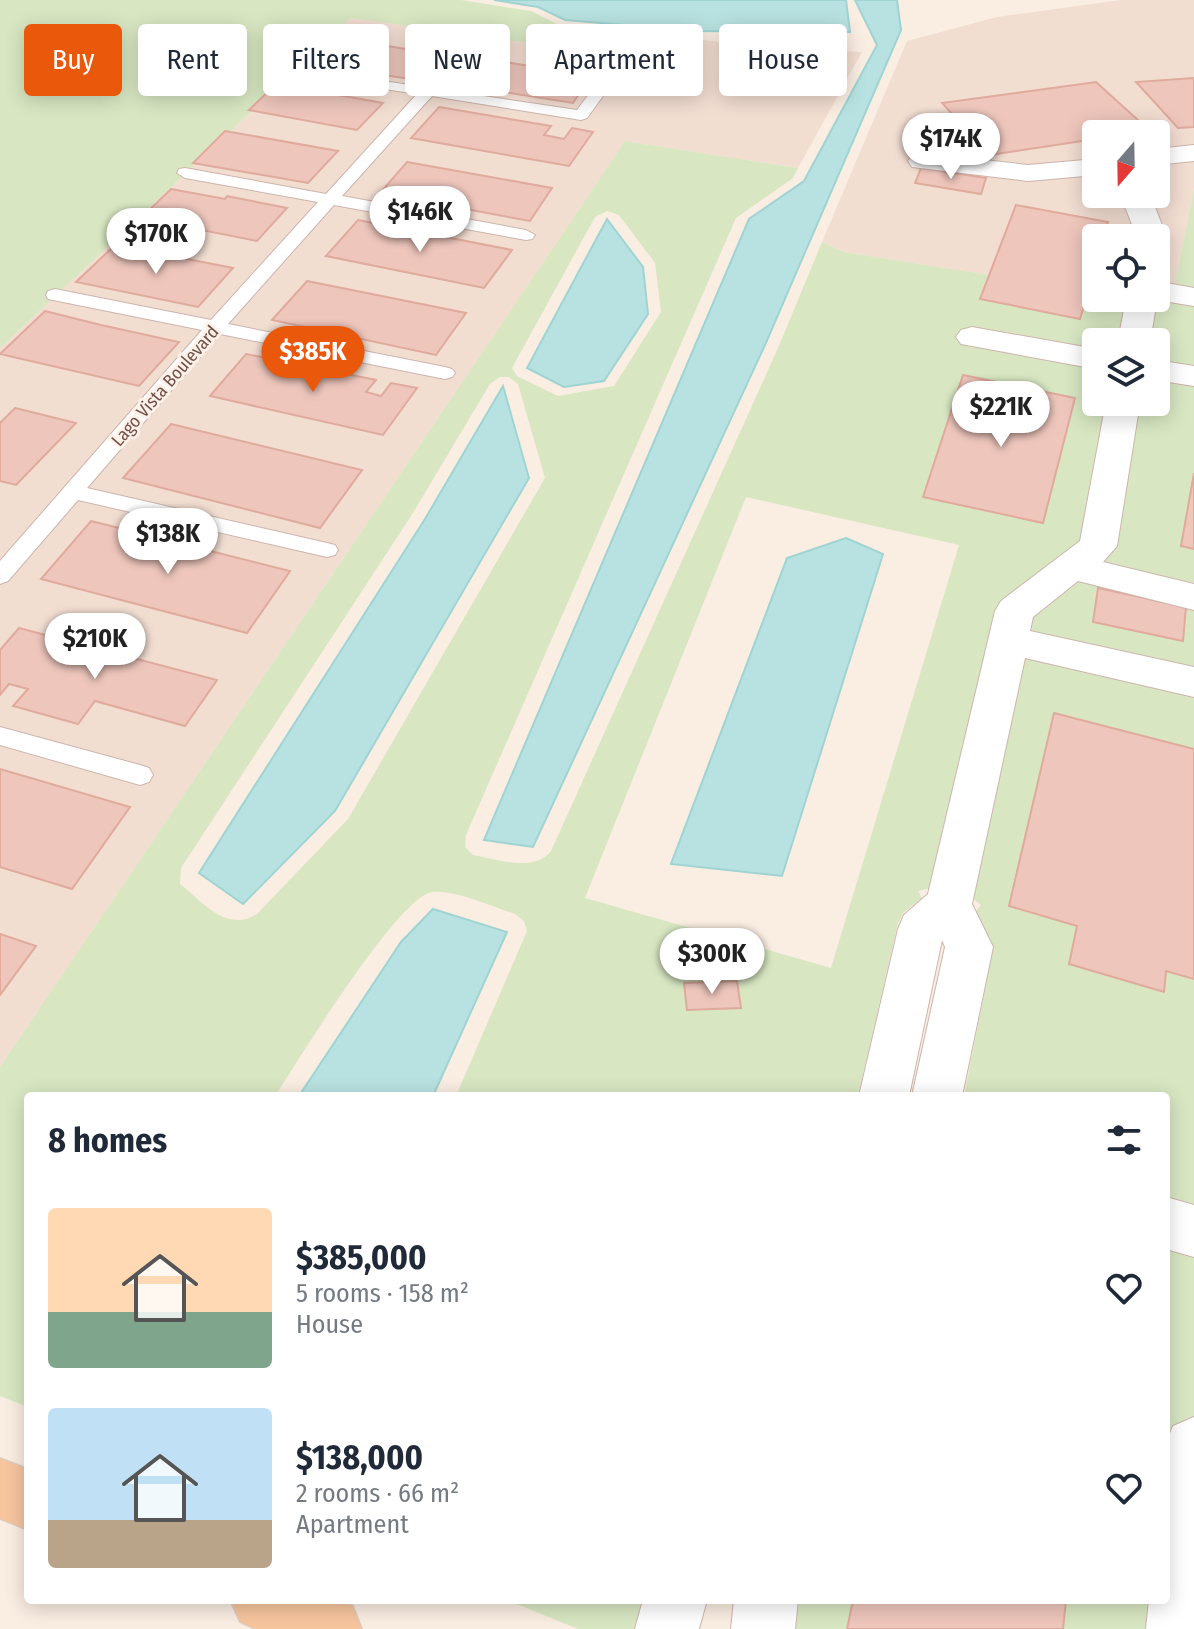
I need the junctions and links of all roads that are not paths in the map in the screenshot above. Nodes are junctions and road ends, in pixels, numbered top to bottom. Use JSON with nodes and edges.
{"nodes":[{"id":1,"x":424,"y":96,"type":"edge"},
{"id":2,"x":460,"y":96,"type":"edge"},
{"id":3,"x":595,"y":96,"type":"edge"},
{"id":4,"x":1194,"y":153,"type":"edge"},
{"id":5,"x":1170,"y":156,"type":"edge"},
{"id":6,"x":922,"y":161,"type":"dead end"},
{"id":7,"x":1082,"y":168,"type":"edge"},
{"id":8,"x":185,"y":173,"type":"dead end"},
{"id":9,"x":331,"y":199,"type":"junction"},
{"id":10,"x":526,"y":235,"type":"dead end"},
{"id":11,"x":1170,"y":293,"type":"edge"},
{"id":12,"x":55,"y":295,"type":"dead end"},
{"id":13,"x":1194,"y":297,"type":"edge"},
{"id":14,"x":215,"y":327,"type":"junction"},
{"id":15,"x":972,"y":337,"type":"dead end"},
{"id":16,"x":1082,"y":357,"type":"edge"},
{"id":17,"x":1170,"y":372,"type":"edge"},
{"id":18,"x":445,"y":373,"type":"dead end"},
{"id":19,"x":1194,"y":376,"type":"edge"},
{"id":20,"x":1121,"y":416,"type":"edge"},
{"id":21,"x":73,"y":492,"type":"junction"},
{"id":22,"x":327,"y":550,"type":"dead end"},
{"id":23,"x":1072,"y":567,"type":"junction"},
{"id":24,"x":0,"y":576,"type":"edge"},
{"id":25,"x":1194,"y":597,"type":"edge"},
{"id":26,"x":1008,"y":640,"type":"junction"},
{"id":27,"x":1194,"y":682,"type":"edge"},
{"id":28,"x":0,"y":736,"type":"edge"},
{"id":29,"x":140,"y":775,"type":"dead end"},
{"id":30,"x":949,"y":904,"type":"junction"},
{"id":31,"x":885,"y":1092,"type":"edge"},
{"id":32,"x":938,"y":1092,"type":"edge"},
{"id":33,"x":1170,"y":1224,"type":"edge"},
{"id":34,"x":1194,"y":1231,"type":"edge"},
{"id":35,"x":1194,"y":1447,"type":"edge"},
{"id":36,"x":0,"y":1488,"type":"edge"},
{"id":37,"x":24,"y":1498,"type":"edge"},
{"id":38,"x":271,"y":1604,"type":"edge"},
{"id":39,"x":674,"y":1604,"type":"edge"},
{"id":40,"x":766,"y":1604,"type":"edge"},
{"id":41,"x":330,"y":1629,"type":"edge"},
{"id":42,"x":667,"y":1629,"type":"edge"},
{"id":43,"x":763,"y":1629,"type":"edge"},
{"id":44,"x":1178,"y":1629,"type":"edge"}],
"edges":[{"from":1,"to":9,"type":"lane","name":"Lago Vista Boulevard"},
{"from":2,"to":3,"type":"lane"},
{"from":4,"to":5,"type":"street"},
{"from":6,"to":7,"type":"street"},
{"from":8,"to":9,"type":"lane"},
{"from":9,"to":10,"type":"lane"},
{"from":9,"to":14,"type":"lane","name":"Lago Vista Boulevard"},
{"from":11,"to":13,"type":"street"},
{"from":12,"to":14,"type":"lane"},
{"from":14,"to":18,"type":"lane"},
{"from":14,"to":21,"type":"lane","name":"Lago Vista Boulevard"},
{"from":15,"to":16,"type":"street"},
{"from":17,"to":19,"type":"street"},
{"from":20,"to":23,"type":"street"},
{"from":21,"to":22,"type":"lane"},
{"from":21,"to":24,"type":"lane","name":"Lago Vista Boulevard"},
{"from":23,"to":25,"type":"street"},
{"from":23,"to":26,"type":"street"},
{"from":26,"to":27,"type":"street"},
{"from":26,"to":30,"type":"street"},
{"from":28,"to":29,"type":"lane"},
{"from":30,"to":31,"type":"street"},
{"from":30,"to":32,"type":"street"},
{"from":33,"to":34,"type":"street"},
{"from":35,"to":44,"type":"street"},
{"from":36,"to":37,"type":"main road"},
{"from":38,"to":41,"type":"main road"},
{"from":39,"to":42,"type":"street"},
{"from":40,"to":43,"type":"street"}]}
